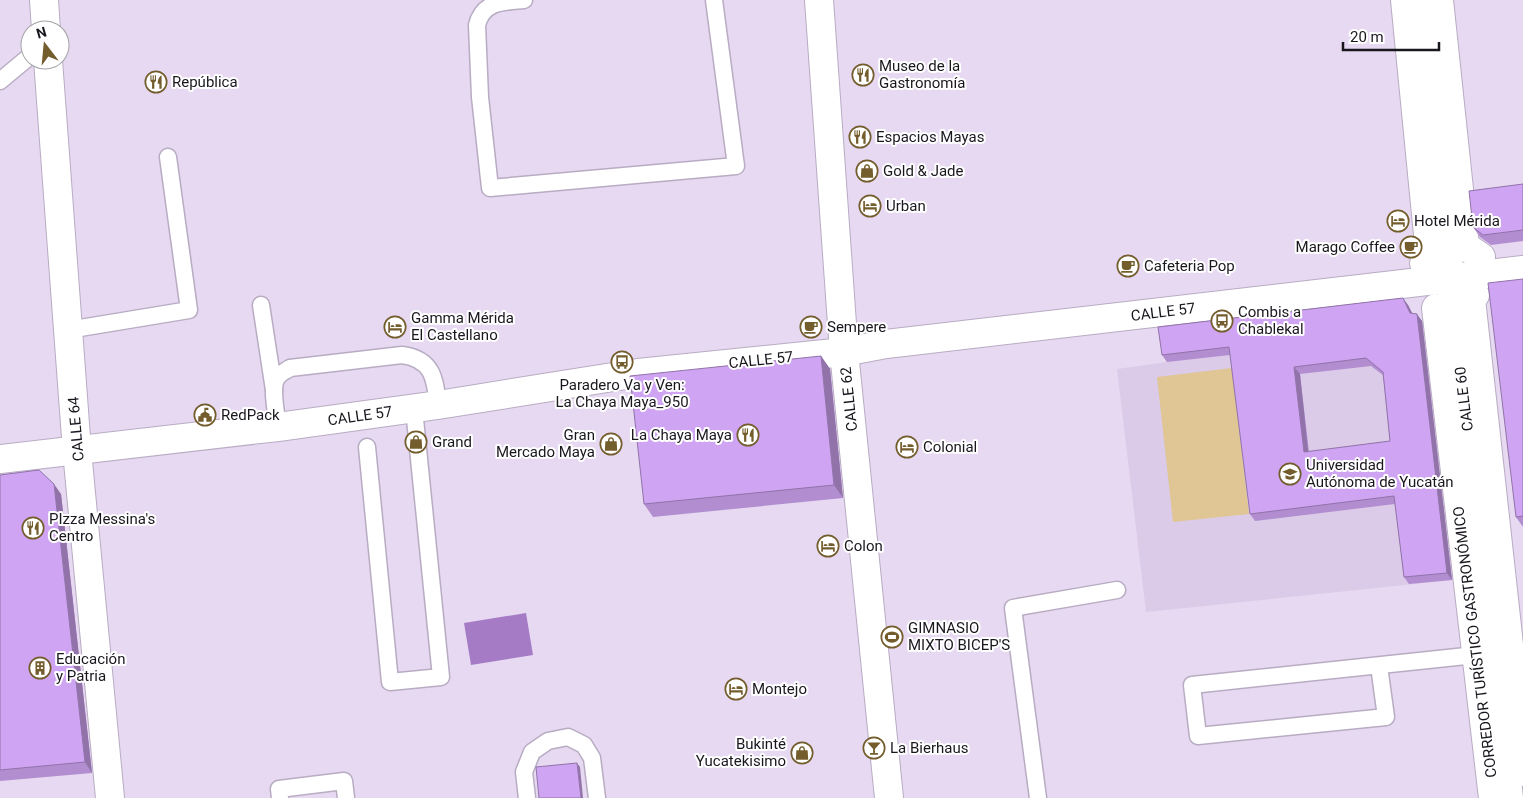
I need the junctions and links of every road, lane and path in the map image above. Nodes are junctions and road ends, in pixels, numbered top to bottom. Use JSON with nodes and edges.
{"nodes":[{"id":1,"x":44,"y":0,"type":"edge"},
{"id":2,"x":524,"y":0,"type":"edge"},
{"id":3,"x":714,"y":0,"type":"edge"},
{"id":4,"x":818,"y":0,"type":"edge"},
{"id":5,"x":1405,"y":0,"type":"edge"},
{"id":6,"x":1422,"y":0,"type":"edge"},
{"id":7,"x":1439,"y":0,"type":"edge"},
{"id":8,"x":45,"y":20,"type":"edge"},
{"id":9,"x":20,"y":64,"type":"edge"},
{"id":10,"x":49,"y":70,"type":"edge"},
{"id":11,"x":0,"y":81,"type":"edge"},
{"id":12,"x":168,"y":157,"type":"dead end"},
{"id":13,"x":1480,"y":257,"type":"dead end"},
{"id":14,"x":1424,"y":263,"type":"dead end"},
{"id":15,"x":1523,"y":270,"type":"edge"},
{"id":16,"x":1450,"y":278,"type":"junction"},
{"id":17,"x":1475,"y":295,"type":"dead end"},
{"id":18,"x":262,"y":306,"type":"dead end"},
{"id":19,"x":1436,"y":308,"type":"dead end"},
{"id":20,"x":68,"y":330,"type":"junction"},
{"id":21,"x":844,"y":352,"type":"junction"},
{"id":22,"x":274,"y":390,"type":"junction"},
{"id":23,"x":426,"y":407,"type":"junction"},
{"id":24,"x":278,"y":427,"type":"junction"},
{"id":25,"x":367,"y":447,"type":"dead end"},
{"id":26,"x":77,"y":451,"type":"junction"},
{"id":27,"x":0,"y":459,"type":"edge"},
{"id":28,"x":1503,"y":574,"type":"edge"},
{"id":29,"x":1117,"y":590,"type":"dead end"},
{"id":30,"x":1484,"y":654,"type":"junction"},
{"id":31,"x":1379,"y":666,"type":"junction"},
{"id":32,"x":1523,"y":772,"type":"edge"},
{"id":33,"x":110,"y":798,"type":"edge"},
{"id":34,"x":280,"y":798,"type":"edge"},
{"id":35,"x":346,"y":798,"type":"edge"},
{"id":36,"x":527,"y":798,"type":"edge"},
{"id":37,"x":597,"y":798,"type":"edge"},
{"id":38,"x":889,"y":798,"type":"edge"},
{"id":39,"x":1038,"y":798,"type":"edge"},
{"id":40,"x":1493,"y":798,"type":"edge"},
{"id":41,"x":1509,"y":798,"type":"edge"}],
"edges":[{"from":1,"to":8,"type":"street"},
{"from":2,"to":3,"type":"lane"},
{"from":4,"to":21,"type":"street","name":"CALLE 62"},
{"from":5,"to":14,"type":"street"},
{"from":6,"to":16,"type":"street","name":"CALLE 60"},
{"from":7,"to":13,"type":"street"},
{"from":9,"to":11,"type":"lane"},
{"from":10,"to":20,"type":"street","name":"CALLE 64"},
{"from":12,"to":20,"type":"lane"},
{"from":15,"to":16,"type":"street","name":"CALLE 57"},
{"from":16,"to":21,"type":"street","name":"CALLE 57"},
{"from":16,"to":28,"type":"street","name":"CALLE 60"},
{"from":17,"to":28,"type":"street"},
{"from":18,"to":22,"type":"lane"},
{"from":19,"to":30,"type":"street","name":"CORREDOR TURÍSTICO GASTRONÓMICO"},
{"from":20,"to":26,"type":"street","name":"CALLE 64"},
{"from":21,"to":23,"type":"street","name":"CALLE 57"},
{"from":21,"to":38,"type":"street","name":"CALLE 62"},
{"from":22,"to":23,"type":"lane"},
{"from":22,"to":24,"type":"lane"},
{"from":23,"to":24,"type":"street","name":"CALLE 57"},
{"from":23,"to":25,"type":"lane"},
{"from":24,"to":26,"type":"street","name":"CALLE 57"},
{"from":26,"to":27,"type":"street","name":"CALLE 57"},
{"from":26,"to":33,"type":"street","name":"CALLE 64"},
{"from":28,"to":30,"type":"street","name":"CALLE 60"},
{"from":28,"to":32,"type":"street"},
{"from":29,"to":39,"type":"lane"},
{"from":30,"to":31,"type":"lane"},
{"from":30,"to":40,"type":"street","name":"CORREDOR TURÍSTICO GASTRONÓMICO"},
{"from":30,"to":41,"type":"street","name":"CALLE 60"},
{"from":31,"to":31,"type":"lane"},
{"from":34,"to":35,"type":"lane"},
{"from":36,"to":37,"type":"lane"}]}
